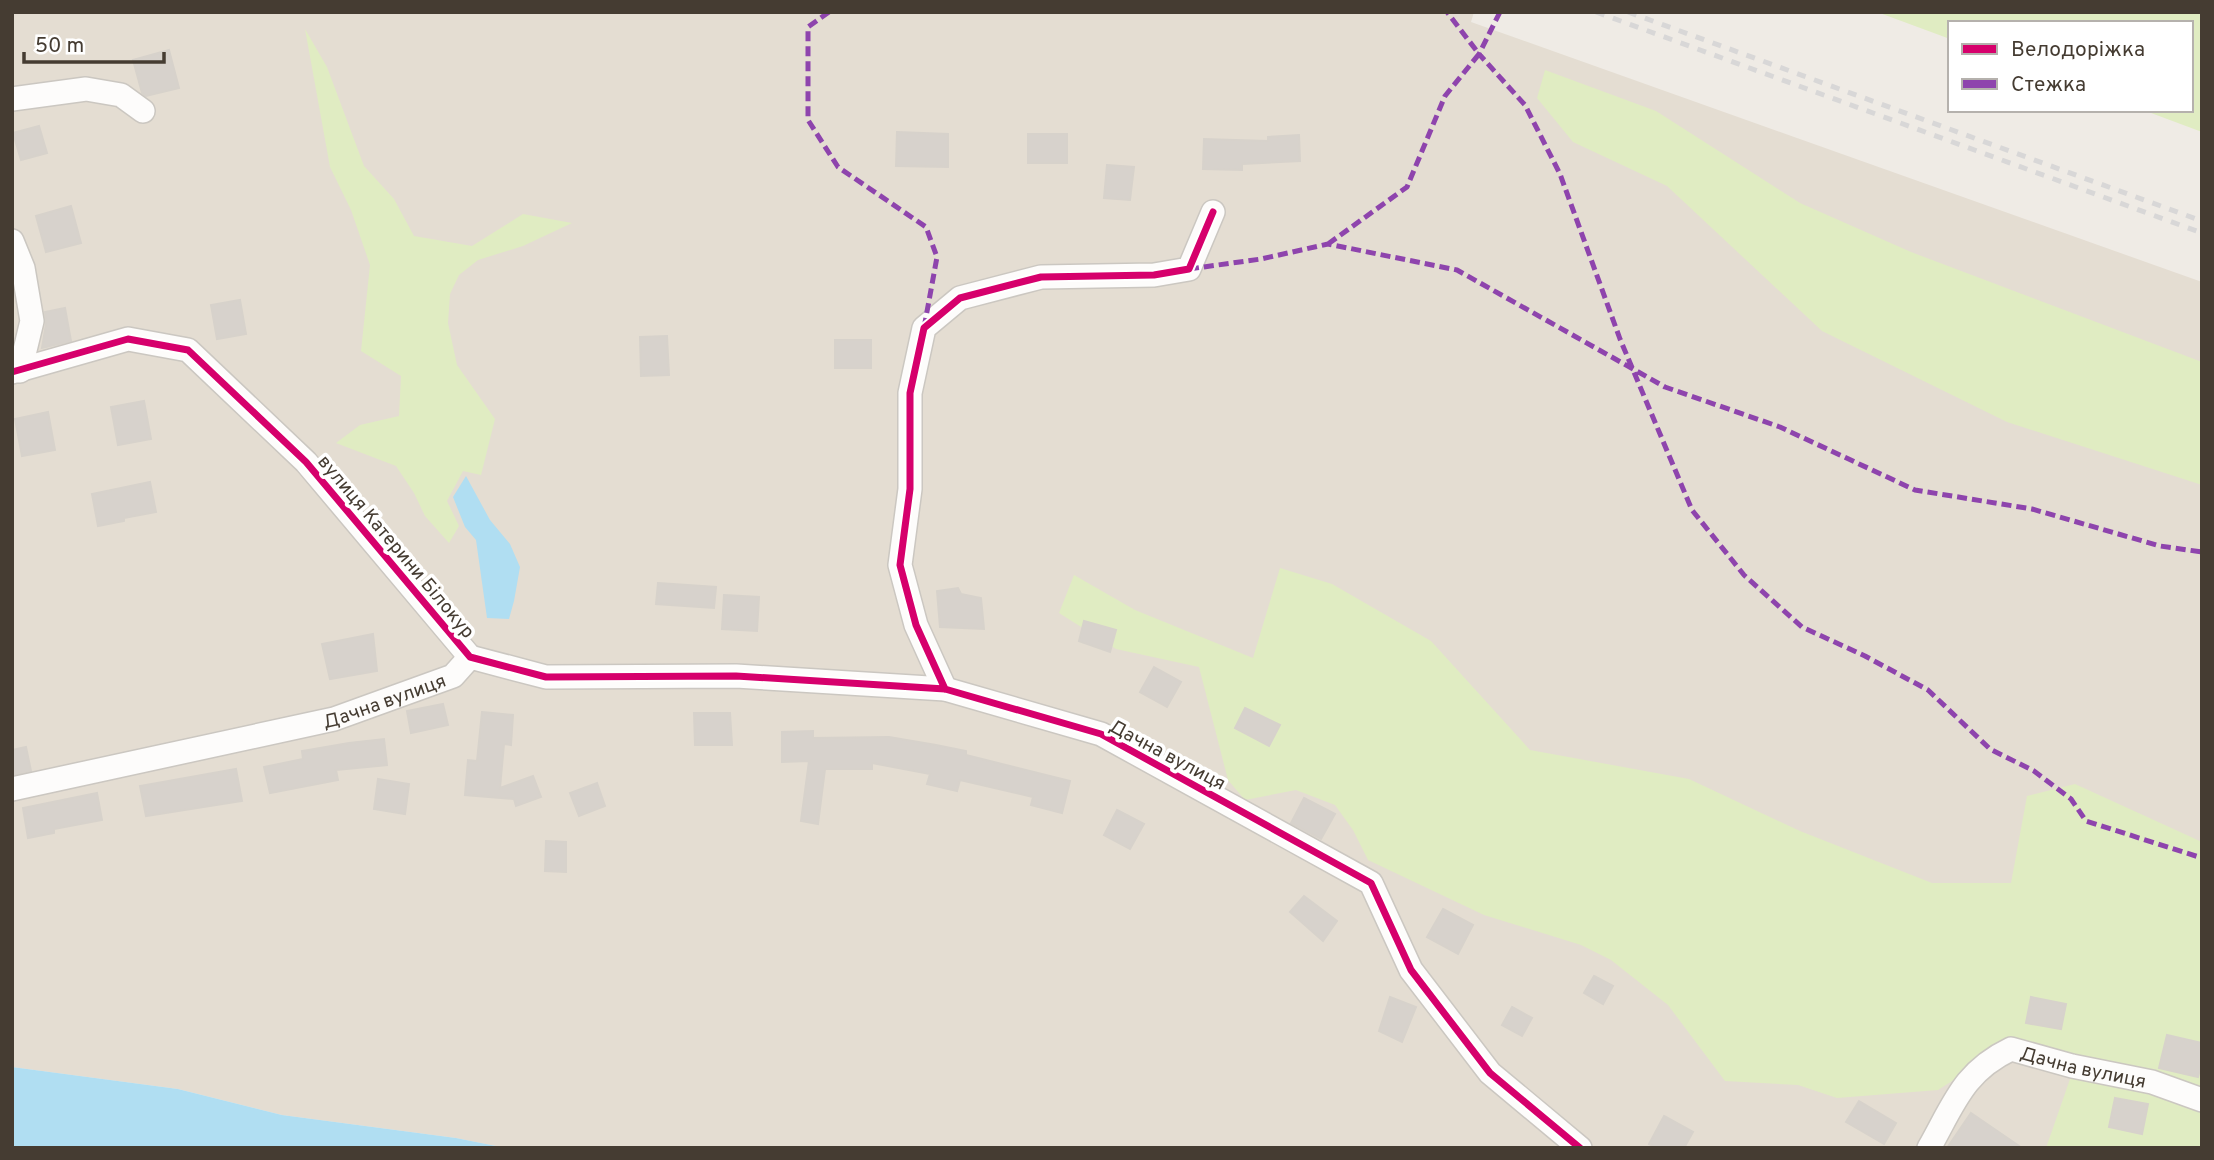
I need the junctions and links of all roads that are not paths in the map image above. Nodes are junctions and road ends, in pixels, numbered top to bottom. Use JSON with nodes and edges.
{"nodes":[{"id":1,"x":12,"y":99,"type":"edge"},
{"id":2,"x":143,"y":111,"type":"dead end"},
{"id":3,"x":1213,"y":212,"type":"dead end"},
{"id":4,"x":12,"y":241,"type":"edge"},
{"id":5,"x":16,"y":372,"type":"edge"},
{"id":6,"x":470,"y":657,"type":"junction"},
{"id":7,"x":946,"y":689,"type":"junction"},
{"id":8,"x":12,"y":789,"type":"edge"},
{"id":9,"x":2202,"y":1100,"type":"edge"},
{"id":10,"x":1580,"y":1148,"type":"edge"},
{"id":11,"x":1929,"y":1148,"type":"edge"}],
"edges":[{"from":1,"to":2,"type":"street"},
{"from":3,"to":7,"type":"street"},
{"from":4,"to":5,"type":"street","name":"вулиця Катерини Білокур"},
{"from":5,"to":6,"type":"street","name":"вулиця Катерини Білокур"},
{"from":6,"to":7,"type":"street","name":"Дачна вулиця"},
{"from":6,"to":8,"type":"street","name":"Дачна вулиця"},
{"from":7,"to":10,"type":"street","name":"Дачна вулиця"},
{"from":9,"to":11,"type":"street","name":"Дачна вулиця"}]}
